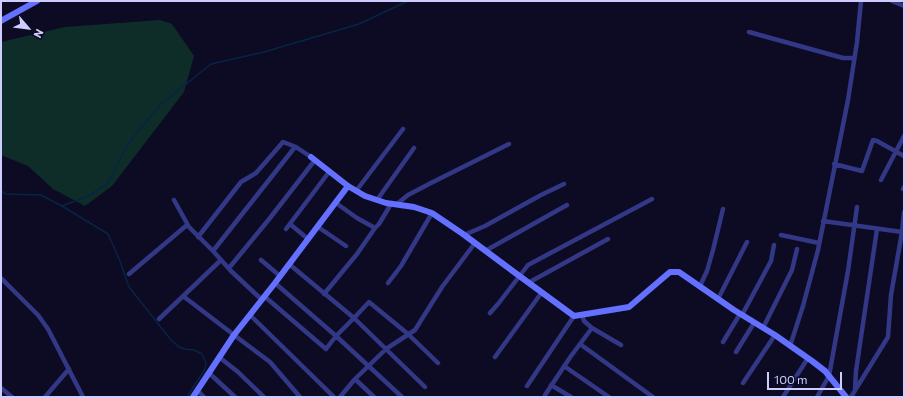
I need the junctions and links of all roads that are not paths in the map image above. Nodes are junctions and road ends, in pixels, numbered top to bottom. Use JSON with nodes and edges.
{"nodes":[{"id":1,"x":37,"y":1,"type":"edge"},
{"id":2,"x":861,"y":1,"type":"edge"},
{"id":3,"x":892,"y":1,"type":"edge"},
{"id":4,"x":904,"y":6,"type":"edge"},
{"id":5,"x":1,"y":21,"type":"edge"},
{"id":6,"x":749,"y":32,"type":"dead end"},
{"id":7,"x":854,"y":58,"type":"junction"},
{"id":8,"x":403,"y":129,"type":"dead end"},
{"id":9,"x":904,"y":136,"type":"edge"},
{"id":10,"x":509,"y":144,"type":"dead end"},
{"id":11,"x":295,"y":147,"type":"junction"},
{"id":12,"x":414,"y":148,"type":"dead end"},
{"id":13,"x":896,"y":152,"type":"junction"},
{"id":14,"x":904,"y":156,"type":"edge"},
{"id":15,"x":313,"y":158,"type":"junction"},
{"id":16,"x":834,"y":164,"type":"junction"},
{"id":17,"x":329,"y":172,"type":"junction"},
{"id":18,"x":881,"y":180,"type":"dead end"},
{"id":19,"x":564,"y":184,"type":"dead end"},
{"id":20,"x":348,"y":186,"type":"junction"},
{"id":21,"x":356,"y":191,"type":"junction"},
{"id":22,"x":652,"y":199,"type":"dead end"},
{"id":23,"x":174,"y":200,"type":"dead end"},
{"id":24,"x":377,"y":200,"type":"junction"},
{"id":25,"x":336,"y":203,"type":"junction"},
{"id":26,"x":394,"y":204,"type":"junction"},
{"id":27,"x":567,"y":205,"type":"dead end"},
{"id":28,"x":857,"y":207,"type":"dead end"},
{"id":29,"x":723,"y":209,"type":"dead end"},
{"id":30,"x":904,"y":212,"type":"edge"},
{"id":31,"x":432,"y":213,"type":"junction"},
{"id":32,"x":823,"y":221,"type":"junction"},
{"id":33,"x":290,"y":224,"type":"junction"},
{"id":34,"x":187,"y":225,"type":"junction"},
{"id":35,"x":854,"y":226,"type":"junction"},
{"id":36,"x":318,"y":227,"type":"junction"},
{"id":37,"x":375,"y":228,"type":"junction"},
{"id":38,"x":286,"y":229,"type":"dead end"},
{"id":39,"x":877,"y":229,"type":"junction"},
{"id":40,"x":903,"y":233,"type":"edge"},
{"id":41,"x":464,"y":235,"type":"junction"},
{"id":42,"x":781,"y":235,"type":"dead end"},
{"id":43,"x":198,"y":237,"type":"junction"},
{"id":44,"x":308,"y":239,"type":"junction"},
{"id":45,"x":608,"y":239,"type":"dead end"},
{"id":46,"x":747,"y":242,"type":"dead end"},
{"id":47,"x":475,"y":243,"type":"junction"},
{"id":48,"x":819,"y":243,"type":"junction"},
{"id":49,"x":774,"y":245,"type":"dead end"},
{"id":50,"x":346,"y":246,"type":"dead end"},
{"id":51,"x":797,"y":250,"type":"dead end"},
{"id":52,"x":214,"y":251,"type":"junction"},
{"id":53,"x":485,"y":251,"type":"junction"},
{"id":54,"x":220,"y":260,"type":"junction"},
{"id":55,"x":261,"y":260,"type":"dead end"},
{"id":56,"x":289,"y":264,"type":"junction"},
{"id":57,"x":229,"y":268,"type":"junction"},
{"id":58,"x":129,"y":274,"type":"dead end"},
{"id":59,"x":280,"y":276,"type":"junction"},
{"id":60,"x":519,"y":276,"type":"junction"},
{"id":61,"x":1,"y":278,"type":"edge"},
{"id":62,"x":275,"y":283,"type":"junction"},
{"id":63,"x":388,"y":283,"type":"dead end"},
{"id":64,"x":528,"y":283,"type":"junction"},
{"id":65,"x":700,"y":286,"type":"junction"},
{"id":66,"x":542,"y":292,"type":"junction"},
{"id":67,"x":324,"y":294,"type":"junction"},
{"id":68,"x":183,"y":296,"type":"junction"},
{"id":69,"x":263,"y":298,"type":"junction"},
{"id":70,"x":718,"y":299,"type":"junction"},
{"id":71,"x":490,"y":313,"type":"dead end"},
{"id":72,"x":250,"y":315,"type":"junction"},
{"id":73,"x":582,"y":315,"type":"junction"},
{"id":74,"x":741,"y":315,"type":"junction"},
{"id":75,"x":574,"y":316,"type":"junction"},
{"id":76,"x":354,"y":318,"type":"junction"},
{"id":77,"x":159,"y":319,"type":"dead end"},
{"id":78,"x":754,"y":323,"type":"junction"},
{"id":79,"x":592,"y":328,"type":"junction"},
{"id":80,"x":763,"y":328,"type":"junction"},
{"id":81,"x":408,"y":334,"type":"junction"},
{"id":82,"x":234,"y":335,"type":"junction"},
{"id":83,"x":775,"y":335,"type":"junction"},
{"id":84,"x":336,"y":336,"type":"junction"},
{"id":85,"x":723,"y":342,"type":"dead end"},
{"id":86,"x":580,"y":344,"type":"junction"},
{"id":87,"x":621,"y":345,"type":"dead end"},
{"id":88,"x":790,"y":346,"type":"junction"},
{"id":89,"x":386,"y":350,"type":"junction"},
{"id":90,"x":736,"y":352,"type":"dead end"},
{"id":91,"x":219,"y":357,"type":"junction"},
{"id":92,"x":495,"y":357,"type":"dead end"},
{"id":93,"x":808,"y":358,"type":"junction"},
{"id":94,"x":438,"y":363,"type":"dead end"},
{"id":95,"x":368,"y":366,"type":"junction"},
{"id":96,"x":564,"y":366,"type":"junction"},
{"id":97,"x":69,"y":369,"type":"junction"},
{"id":98,"x":209,"y":373,"type":"junction"},
{"id":99,"x":829,"y":376,"type":"junction"},
{"id":100,"x":355,"y":379,"type":"junction"},
{"id":101,"x":743,"y":383,"type":"dead end"},
{"id":102,"x":527,"y":386,"type":"dead end"},
{"id":103,"x":552,"y":386,"type":"junction"},
{"id":104,"x":425,"y":387,"type":"dead end"},
{"id":105,"x":1,"y":388,"type":"edge"},
{"id":106,"x":855,"y":390,"type":"junction"},
{"id":107,"x":198,"y":391,"type":"junction"},
{"id":108,"x":545,"y":395,"type":"dead end"},
{"id":109,"x":646,"y":395,"type":"edge"},
{"id":110,"x":12,"y":397,"type":"edge"},
{"id":111,"x":45,"y":397,"type":"edge"},
{"id":112,"x":83,"y":397,"type":"edge"},
{"id":113,"x":193,"y":397,"type":"edge"},
{"id":114,"x":204,"y":397,"type":"edge"},
{"id":115,"x":235,"y":397,"type":"edge"},
{"id":116,"x":264,"y":397,"type":"edge"},
{"id":117,"x":300,"y":397,"type":"edge"},
{"id":118,"x":334,"y":397,"type":"edge"},
{"id":119,"x":340,"y":397,"type":"edge"},
{"id":120,"x":374,"y":397,"type":"edge"},
{"id":121,"x":402,"y":397,"type":"edge"},
{"id":122,"x":571,"y":397,"type":"edge"},
{"id":123,"x":609,"y":397,"type":"edge"},
{"id":124,"x":653,"y":397,"type":"edge"},
{"id":125,"x":783,"y":397,"type":"edge"},
{"id":126,"x":817,"y":397,"type":"edge"},
{"id":127,"x":846,"y":397,"type":"edge"},
{"id":128,"x":851,"y":397,"type":"edge"}],
"edges":[{"from":1,"to":5,"type":"street"},
{"from":2,"to":7,"type":"street"},
{"from":3,"to":4,"type":"street"},
{"from":6,"to":7,"type":"street"},
{"from":7,"to":16,"type":"street"},
{"from":8,"to":21,"type":"street"},
{"from":9,"to":13,"type":"street"},
{"from":10,"to":26,"type":"street"},
{"from":11,"to":15,"type":"street"},
{"from":11,"to":43,"type":"street"},
{"from":11,"to":52,"type":"street"},
{"from":12,"to":24,"type":"street"},
{"from":13,"to":14,"type":"street"},
{"from":13,"to":16,"type":"street"},
{"from":13,"to":18,"type":"street"},
{"from":15,"to":17,"type":"street"},
{"from":15,"to":57,"type":"street"},
{"from":16,"to":32,"type":"street"},
{"from":17,"to":20,"type":"street"},
{"from":17,"to":33,"type":"street"},
{"from":19,"to":41,"type":"street"},
{"from":20,"to":21,"type":"street"},
{"from":20,"to":25,"type":"street"},
{"from":21,"to":24,"type":"street"},
{"from":22,"to":60,"type":"street"},
{"from":23,"to":34,"type":"street"},
{"from":24,"to":26,"type":"street"},
{"from":25,"to":36,"type":"street"},
{"from":25,"to":37,"type":"street"},
{"from":26,"to":31,"type":"street"},
{"from":26,"to":37,"type":"street"},
{"from":27,"to":53,"type":"street"},
{"from":28,"to":35,"type":"street"},
{"from":29,"to":65,"type":"street"},
{"from":30,"to":40,"type":"street"},
{"from":31,"to":41,"type":"street"},
{"from":31,"to":63,"type":"street"},
{"from":32,"to":35,"type":"street"},
{"from":32,"to":48,"type":"street"},
{"from":33,"to":38,"type":"street"},
{"from":33,"to":44,"type":"street"},
{"from":34,"to":43,"type":"street"},
{"from":34,"to":58,"type":"street"},
{"from":35,"to":39,"type":"street"},
{"from":35,"to":99,"type":"street"},
{"from":36,"to":44,"type":"street"},
{"from":36,"to":50,"type":"street"},
{"from":37,"to":67,"type":"street"},
{"from":39,"to":40,"type":"street"},
{"from":39,"to":106,"type":"street"},
{"from":40,"to":106,"type":"street"},
{"from":41,"to":47,"type":"street"},
{"from":42,"to":48,"type":"street"},
{"from":43,"to":52,"type":"street"},
{"from":44,"to":56,"type":"street"},
{"from":45,"to":64,"type":"street"},
{"from":46,"to":70,"type":"street"},
{"from":47,"to":53,"type":"street"},
{"from":47,"to":81,"type":"street"},
{"from":48,"to":88,"type":"street"},
{"from":49,"to":74,"type":"street"},
{"from":51,"to":80,"type":"street"},
{"from":52,"to":54,"type":"street"},
{"from":53,"to":60,"type":"street"},
{"from":54,"to":57,"type":"street"},
{"from":54,"to":68,"type":"street"},
{"from":55,"to":59,"type":"street"},
{"from":56,"to":59,"type":"street"},
{"from":56,"to":67,"type":"street"},
{"from":57,"to":69,"type":"street"},
{"from":59,"to":62,"type":"street"},
{"from":60,"to":64,"type":"street"},
{"from":60,"to":71,"type":"street"},
{"from":61,"to":97,"type":"street"},
{"from":62,"to":69,"type":"street"},
{"from":62,"to":84,"type":"street"},
{"from":64,"to":66,"type":"street"},
{"from":65,"to":70,"type":"street"},
{"from":65,"to":73,"type":"street"},
{"from":66,"to":75,"type":"street"},
{"from":66,"to":92,"type":"street"},
{"from":67,"to":76,"type":"street"},
{"from":68,"to":77,"type":"street"},
{"from":68,"to":82,"type":"street"},
{"from":69,"to":72,"type":"street"},
{"from":69,"to":84,"type":"street"},
{"from":70,"to":74,"type":"street"},
{"from":72,"to":82,"type":"street"},
{"from":72,"to":118,"type":"street"},
{"from":73,"to":75,"type":"street"},
{"from":73,"to":79,"type":"street"},
{"from":74,"to":78,"type":"street"},
{"from":74,"to":85,"type":"street"},
{"from":75,"to":102,"type":"street"},
{"from":76,"to":81,"type":"street"},
{"from":76,"to":84,"type":"street"},
{"from":76,"to":89,"type":"street"},
{"from":78,"to":80,"type":"street"},
{"from":78,"to":90,"type":"street"},
{"from":79,"to":86,"type":"street"},
{"from":79,"to":87,"type":"street"},
{"from":80,"to":83,"type":"street"},
{"from":81,"to":89,"type":"street"},
{"from":81,"to":94,"type":"street"},
{"from":82,"to":91,"type":"street"},
{"from":82,"to":117,"type":"street"},
{"from":83,"to":88,"type":"street"},
{"from":83,"to":101,"type":"street"},
{"from":84,"to":95,"type":"street"},
{"from":86,"to":96,"type":"street"},
{"from":86,"to":109,"type":"street"},
{"from":88,"to":93,"type":"street"},
{"from":89,"to":95,"type":"street"},
{"from":89,"to":104,"type":"street"},
{"from":91,"to":98,"type":"street"},
{"from":91,"to":116,"type":"street"},
{"from":93,"to":99,"type":"street"},
{"from":93,"to":125,"type":"street"},
{"from":95,"to":100,"type":"street"},
{"from":95,"to":121,"type":"street"},
{"from":96,"to":103,"type":"street"},
{"from":96,"to":123,"type":"street"},
{"from":97,"to":111,"type":"street"},
{"from":97,"to":112,"type":"street"},
{"from":98,"to":107,"type":"street"},
{"from":98,"to":115,"type":"street"},
{"from":99,"to":126,"type":"street"},
{"from":99,"to":127,"type":"street"},
{"from":100,"to":119,"type":"street"},
{"from":100,"to":120,"type":"street"},
{"from":103,"to":108,"type":"street"},
{"from":103,"to":122,"type":"street"},
{"from":105,"to":110,"type":"street"},
{"from":106,"to":128,"type":"street"},
{"from":107,"to":113,"type":"street"},
{"from":107,"to":114,"type":"street"},
{"from":109,"to":124,"type":"street"}]}
